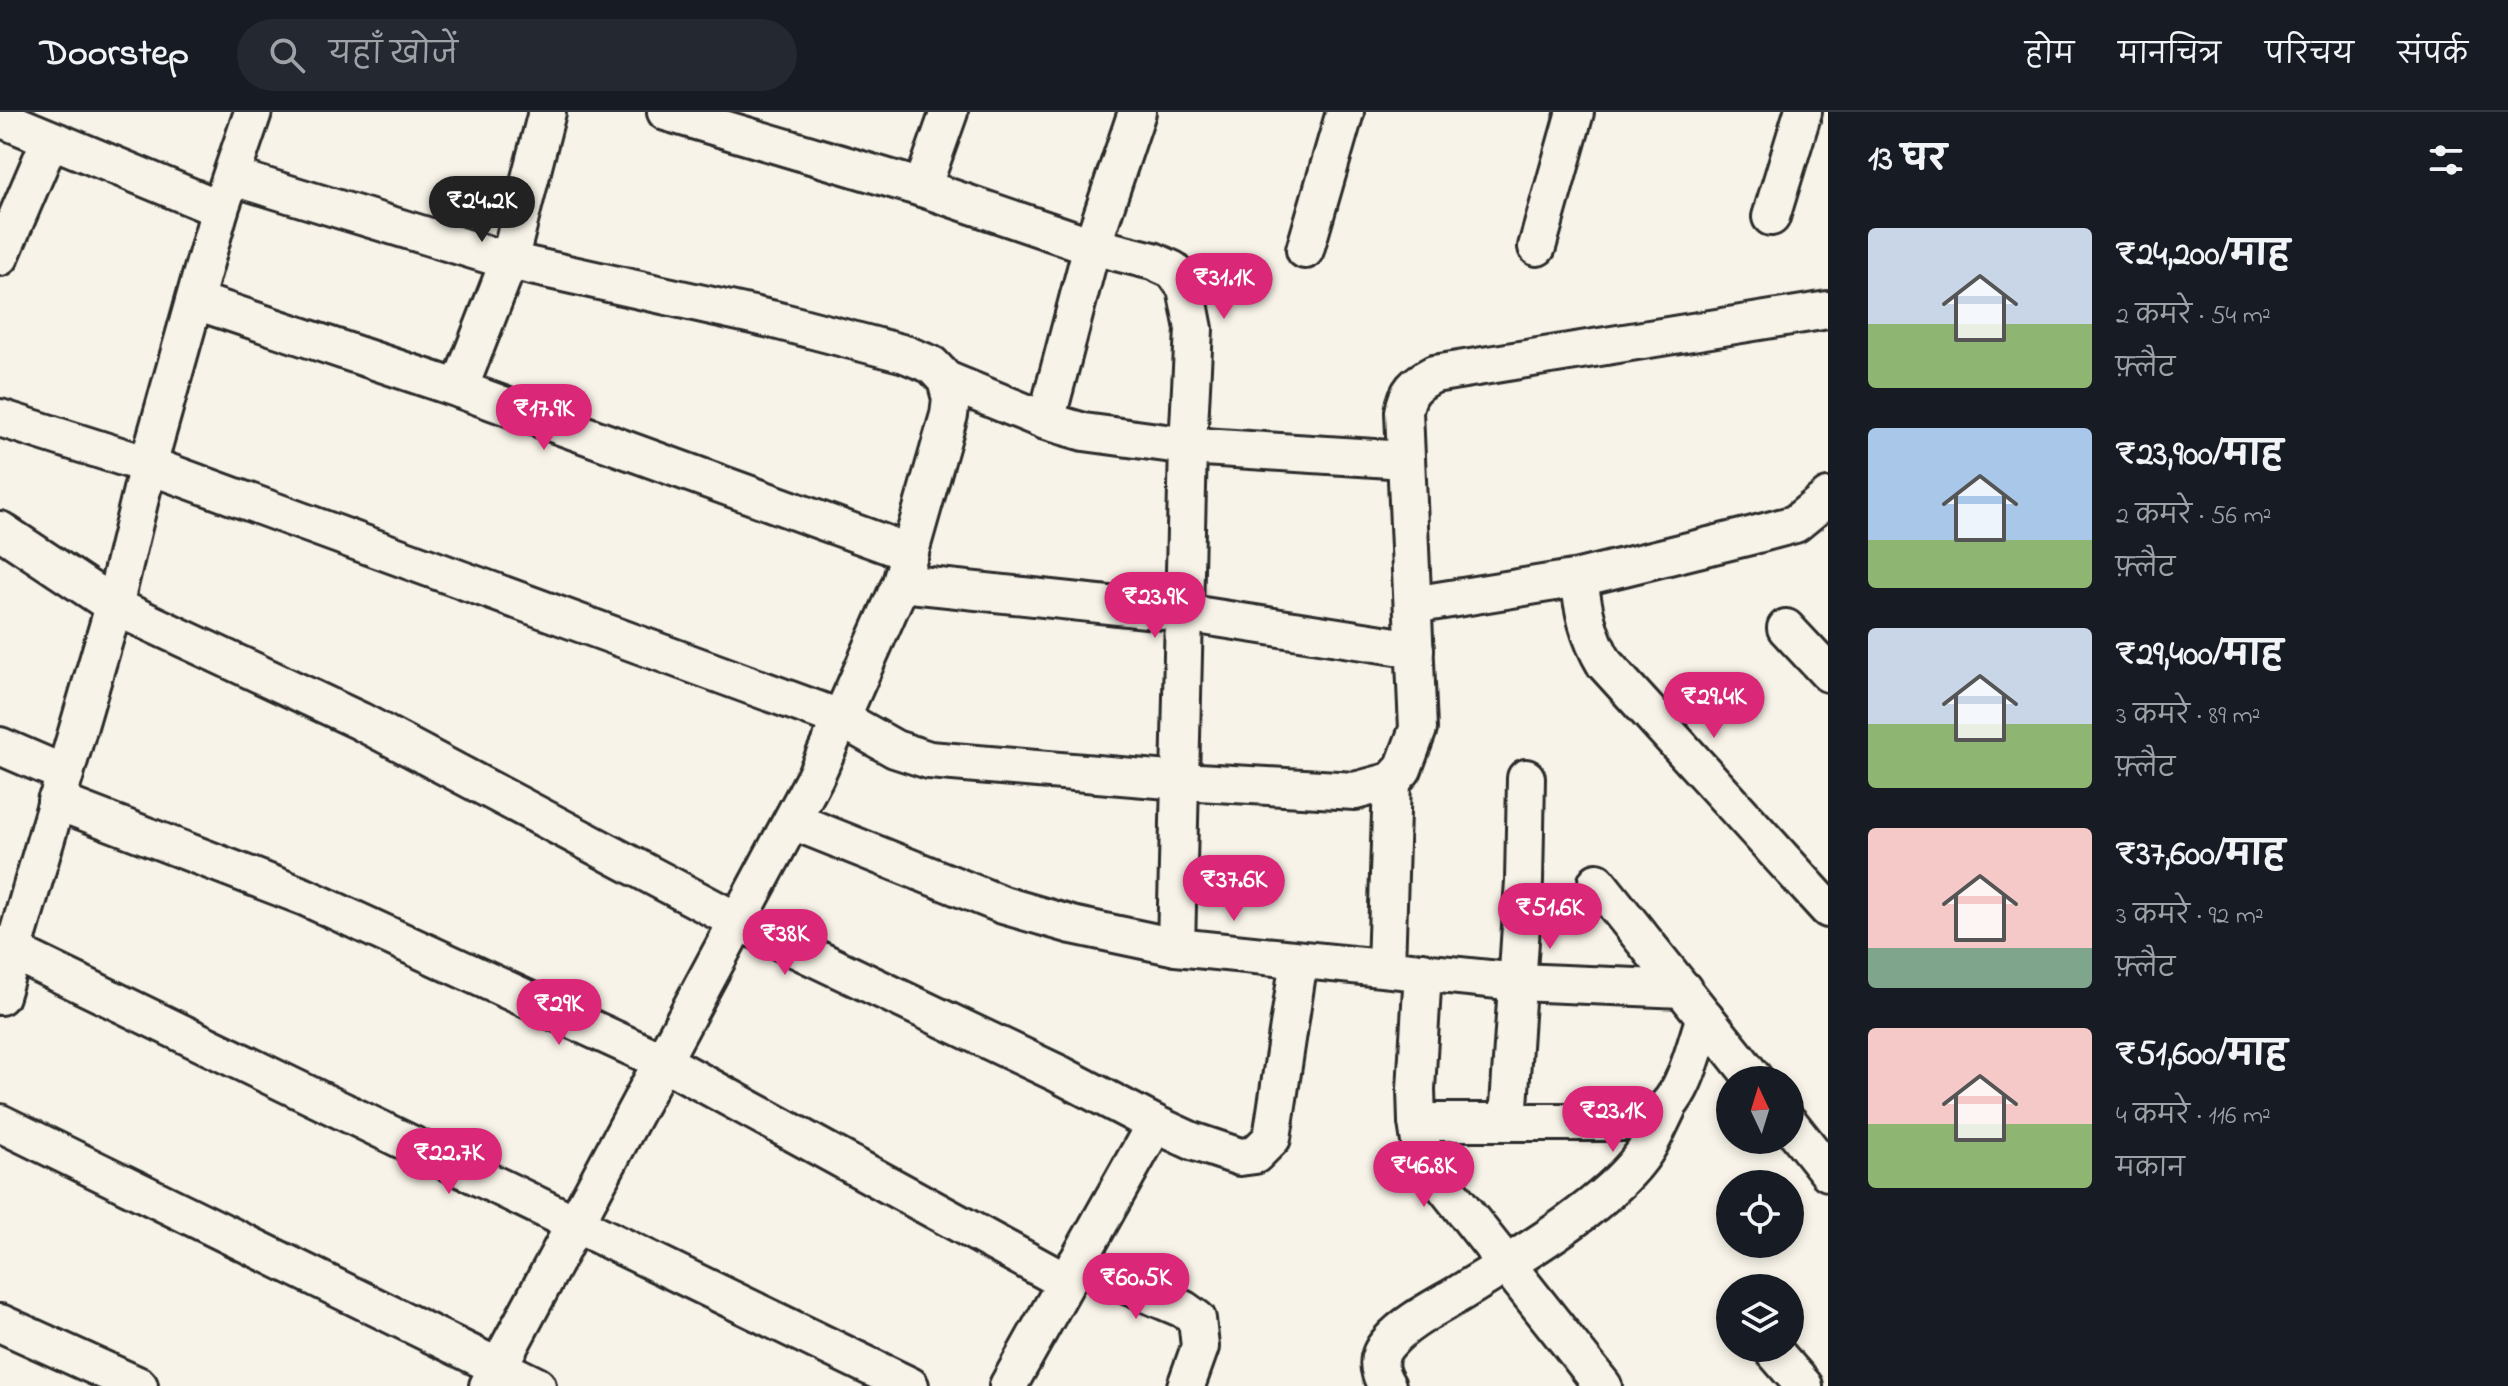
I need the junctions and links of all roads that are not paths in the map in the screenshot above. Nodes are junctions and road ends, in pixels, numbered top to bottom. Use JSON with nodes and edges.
{"nodes":[{"id":1,"x":253,"y":112,"type":"edge"},
{"id":2,"x":547,"y":112,"type":"edge"},
{"id":3,"x":666,"y":112,"type":"edge"},
{"id":4,"x":949,"y":112,"type":"edge"},
{"id":5,"x":1137,"y":112,"type":"edge"},
{"id":6,"x":1345,"y":112,"type":"edge"},
{"id":7,"x":1575,"y":112,"type":"edge"},
{"id":8,"x":1803,"y":112,"type":"edge"},
{"id":9,"x":0,"y":118,"type":"edge"},
{"id":10,"x":50,"y":140,"type":"junction"},
{"id":11,"x":922,"y":188,"type":"junction"},
{"id":12,"x":226,"y":193,"type":"junction"},
{"id":13,"x":1771,"y":217,"type":"dead end"},
{"id":14,"x":1092,"y":246,"type":"junction"},
{"id":15,"x":1537,"y":247,"type":"dead end"},
{"id":16,"x":1305,"y":250,"type":"dead end"},
{"id":17,"x":0,"y":257,"type":"edge"},
{"id":18,"x":509,"y":261,"type":"junction"},
{"id":19,"x":196,"y":301,"type":"junction"},
{"id":20,"x":1828,"y":310,"type":"edge"},
{"id":21,"x":946,"y":380,"type":"junction"},
{"id":22,"x":459,"y":389,"type":"junction"},
{"id":23,"x":0,"y":418,"type":"edge"},
{"id":24,"x":1046,"y":421,"type":"junction"},
{"id":25,"x":1188,"y":446,"type":"junction"},
{"id":26,"x":1406,"y":460,"type":"junction"},
{"id":27,"x":148,"y":465,"type":"junction"},
{"id":28,"x":1828,"y":497,"type":"edge"},
{"id":29,"x":0,"y":530,"type":"edge"},
{"id":30,"x":906,"y":568,"type":"junction"},
{"id":31,"x":1579,"y":578,"type":"junction"},
{"id":32,"x":1413,"y":605,"type":"junction"},
{"id":33,"x":114,"y":606,"type":"junction"},
{"id":34,"x":1184,"y":613,"type":"junction"},
{"id":35,"x":1786,"y":628,"type":"dead end"},
{"id":36,"x":1415,"y":649,"type":"junction"},
{"id":37,"x":1828,"y":673,"type":"edge"},
{"id":38,"x":842,"y":719,"type":"junction"},
{"id":39,"x":0,"y":746,"type":"edge"},
{"id":40,"x":1526,"y":778,"type":"dead end"},
{"id":41,"x":1181,"y":781,"type":"junction"},
{"id":42,"x":1392,"y":781,"type":"junction"},
{"id":43,"x":60,"y":787,"type":"junction"},
{"id":44,"x":793,"y":821,"type":"junction"},
{"id":45,"x":1597,"y":882,"type":"dead end"},
{"id":46,"x":1828,"y":909,"type":"edge"},
{"id":47,"x":737,"y":921,"type":"junction"},
{"id":48,"x":1176,"y":947,"type":"junction"},
{"id":49,"x":6,"y":949,"type":"edge"},
{"id":50,"x":1299,"y":960,"type":"junction"},
{"id":51,"x":1386,"y":967,"type":"junction"},
{"id":52,"x":1423,"y":971,"type":"junction"},
{"id":53,"x":1518,"y":982,"type":"junction"},
{"id":54,"x":1683,"y":989,"type":"junction"},
{"id":55,"x":0,"y":996,"type":"edge"},
{"id":56,"x":1705,"y":1017,"type":"junction"},
{"id":57,"x":664,"y":1062,"type":"junction"},
{"id":58,"x":1744,"y":1066,"type":"edge"},
{"id":59,"x":1667,"y":1109,"type":"junction"},
{"id":60,"x":1508,"y":1121,"type":"junction"},
{"id":61,"x":1417,"y":1122,"type":"junction"},
{"id":62,"x":0,"y":1123,"type":"edge"},
{"id":63,"x":1155,"y":1124,"type":"junction"},
{"id":64,"x":1804,"y":1142,"type":"edge"},
{"id":65,"x":1828,"y":1172,"type":"edge"},
{"id":66,"x":575,"y":1224,"type":"junction"},
{"id":67,"x":1505,"y":1265,"type":"junction"},
{"id":68,"x":1071,"y":1273,"type":"junction"},
{"id":69,"x":0,"y":1323,"type":"edge"},
{"id":70,"x":1783,"y":1362,"type":"edge"},
{"id":71,"x":493,"y":1376,"type":"edge"},
{"id":72,"x":139,"y":1386,"type":"edge"},
{"id":73,"x":537,"y":1386,"type":"edge"},
{"id":74,"x":910,"y":1386,"type":"edge"},
{"id":75,"x":1008,"y":1386,"type":"edge"},
{"id":76,"x":1186,"y":1386,"type":"edge"},
{"id":77,"x":1387,"y":1386,"type":"edge"},
{"id":78,"x":1603,"y":1386,"type":"edge"},
{"id":79,"x":1804,"y":1386,"type":"edge"}],
"edges":[{"from":1,"to":12,"type":"street"},
{"from":2,"to":18,"type":"street"},
{"from":3,"to":11,"type":"street"},
{"from":4,"to":11,"type":"street"},
{"from":5,"to":14,"type":"street"},
{"from":6,"to":16,"type":"street"},
{"from":7,"to":15,"type":"street"},
{"from":8,"to":13,"type":"street"},
{"from":9,"to":10,"type":"street"},
{"from":10,"to":12,"type":"street"},
{"from":10,"to":17,"type":"street"},
{"from":11,"to":14,"type":"street"},
{"from":12,"to":18,"type":"street"},
{"from":12,"to":19,"type":"street"},
{"from":14,"to":24,"type":"street"},
{"from":14,"to":25,"type":"street"},
{"from":18,"to":21,"type":"street"},
{"from":18,"to":22,"type":"street"},
{"from":19,"to":22,"type":"street"},
{"from":19,"to":27,"type":"street"},
{"from":20,"to":26,"type":"street"},
{"from":21,"to":24,"type":"street"},
{"from":21,"to":30,"type":"street"},
{"from":22,"to":30,"type":"street"},
{"from":23,"to":27,"type":"street"},
{"from":24,"to":25,"type":"street"},
{"from":25,"to":26,"type":"street"},
{"from":25,"to":34,"type":"street"},
{"from":26,"to":32,"type":"street"},
{"from":27,"to":33,"type":"street"},
{"from":27,"to":38,"type":"street"},
{"from":28,"to":31,"type":"street"},
{"from":29,"to":33,"type":"street"},
{"from":30,"to":34,"type":"street"},
{"from":30,"to":38,"type":"street"},
{"from":31,"to":32,"type":"street"},
{"from":31,"to":46,"type":"street"},
{"from":32,"to":36,"type":"street"},
{"from":33,"to":43,"type":"street"},
{"from":33,"to":47,"type":"street"},
{"from":34,"to":36,"type":"street"},
{"from":34,"to":41,"type":"street"},
{"from":35,"to":37,"type":"street"},
{"from":36,"to":42,"type":"street"},
{"from":38,"to":41,"type":"street"},
{"from":38,"to":44,"type":"street"},
{"from":39,"to":43,"type":"street"},
{"from":40,"to":53,"type":"street"},
{"from":41,"to":42,"type":"street"},
{"from":41,"to":48,"type":"street"},
{"from":42,"to":51,"type":"street"},
{"from":43,"to":49,"type":"street"},
{"from":43,"to":57,"type":"street"},
{"from":44,"to":47,"type":"street"},
{"from":44,"to":48,"type":"street"},
{"from":45,"to":54,"type":"street"},
{"from":47,"to":57,"type":"street"},
{"from":47,"to":63,"type":"street"},
{"from":48,"to":50,"type":"street"},
{"from":49,"to":55,"type":"street"},
{"from":49,"to":66,"type":"street"},
{"from":50,"to":51,"type":"street"},
{"from":50,"to":63,"type":"street"},
{"from":51,"to":52,"type":"street"},
{"from":52,"to":53,"type":"street"},
{"from":52,"to":61,"type":"street"},
{"from":53,"to":54,"type":"street"},
{"from":53,"to":60,"type":"street"},
{"from":54,"to":56,"type":"street"},
{"from":56,"to":58,"type":"street"},
{"from":56,"to":59,"type":"street"},
{"from":57,"to":66,"type":"street"},
{"from":57,"to":68,"type":"street"},
{"from":59,"to":60,"type":"street"},
{"from":59,"to":67,"type":"street"},
{"from":60,"to":61,"type":"street"},
{"from":61,"to":67,"type":"street"},
{"from":62,"to":71,"type":"street"},
{"from":63,"to":68,"type":"street"},
{"from":64,"to":65,"type":"street"},
{"from":66,"to":71,"type":"street"},
{"from":66,"to":74,"type":"street"},
{"from":67,"to":77,"type":"street"},
{"from":67,"to":78,"type":"street"},
{"from":68,"to":75,"type":"street"},
{"from":68,"to":76,"type":"street"},
{"from":69,"to":72,"type":"street"},
{"from":70,"to":79,"type":"street"},
{"from":71,"to":73,"type":"street"}]}
